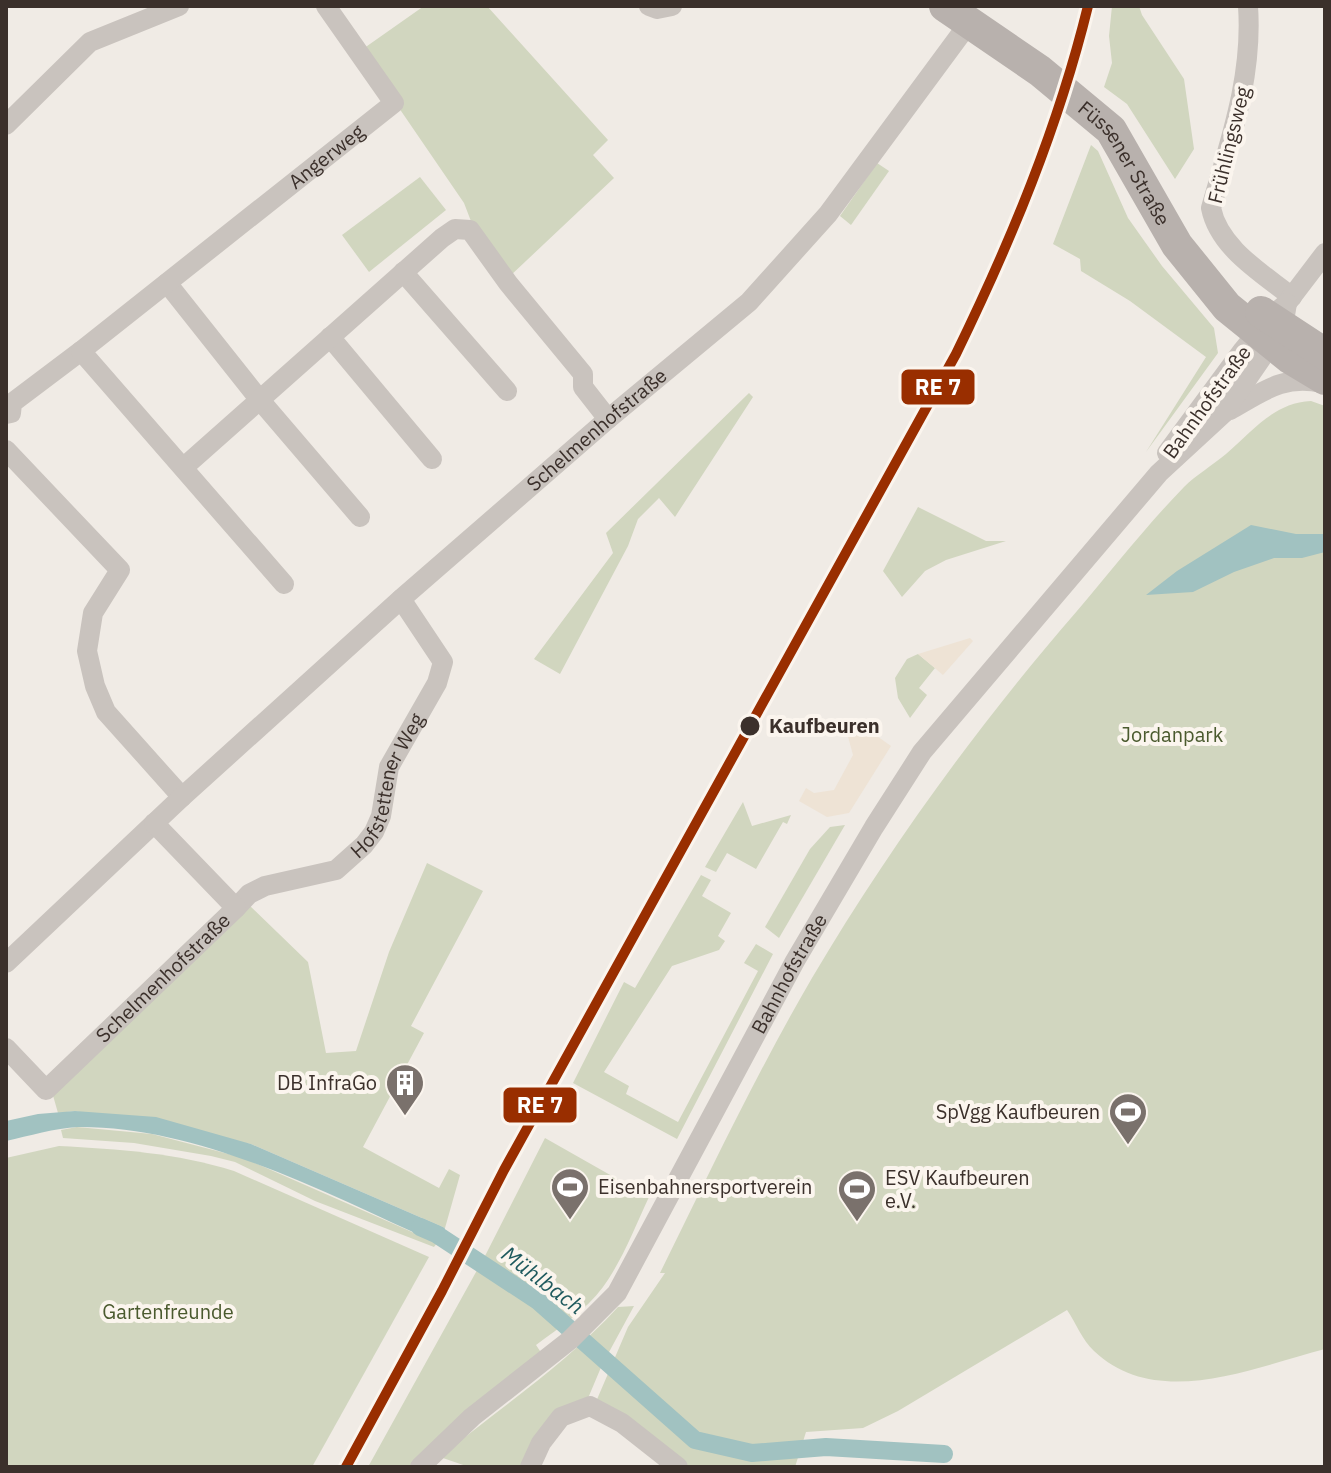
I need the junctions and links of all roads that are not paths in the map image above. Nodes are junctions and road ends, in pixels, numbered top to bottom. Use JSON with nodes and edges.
{"nodes":[{"id":1,"x":179,"y":6,"type":"edge"},
{"id":2,"x":326,"y":6,"type":"edge"},
{"id":3,"x":649,"y":6,"type":"edge"},
{"id":4,"x":672,"y":6,"type":"edge"},
{"id":5,"x":1248,"y":6,"type":"edge"},
{"id":6,"x":957,"y":14,"type":"edge"},
{"id":7,"x":6,"y":125,"type":"edge"},
{"id":8,"x":1325,"y":253,"type":"edge"},
{"id":9,"x":403,"y":272,"type":"junction"},
{"id":10,"x":167,"y":283,"type":"junction"},
{"id":11,"x":1277,"y":320,"type":"junction"},
{"id":12,"x":330,"y":337,"type":"junction"},
{"id":13,"x":81,"y":351,"type":"junction"},
{"id":14,"x":1325,"y":354,"type":"edge"},
{"id":15,"x":1325,"y":381,"type":"edge"},
{"id":16,"x":507,"y":391,"type":"dead end"},
{"id":17,"x":259,"y":399,"type":"junction"},
{"id":18,"x":8,"y":406,"type":"edge"},
{"id":19,"x":1223,"y":414,"type":"junction"},
{"id":20,"x":608,"y":419,"type":"junction"},
{"id":21,"x":6,"y":450,"type":"edge"},
{"id":22,"x":432,"y":459,"type":"dead end"},
{"id":23,"x":184,"y":467,"type":"junction"},
{"id":24,"x":1159,"y":473,"type":"junction"},
{"id":25,"x":360,"y":517,"type":"dead end"},
{"id":26,"x":284,"y":584,"type":"dead end"},
{"id":27,"x":401,"y":599,"type":"junction"},
{"id":28,"x":182,"y":797,"type":"junction"},
{"id":29,"x":154,"y":823,"type":"junction"},
{"id":30,"x":236,"y":908,"type":"junction"},
{"id":31,"x":6,"y":963,"type":"edge"},
{"id":32,"x":6,"y":1048,"type":"edge"},
{"id":33,"x":420,"y":1467,"type":"edge"},
{"id":34,"x":530,"y":1467,"type":"edge"},
{"id":35,"x":678,"y":1467,"type":"edge"}],
"edges":[{"from":1,"to":7,"type":"street"},
{"from":2,"to":10,"type":"street","name":"Angerweg"},
{"from":3,"to":4,"type":"street"},
{"from":5,"to":11,"type":"street","name":"Frühlingsweg"},
{"from":6,"to":11,"type":"main road","name":"Füssener Straße"},
{"from":6,"to":20,"type":"street","name":"Schelmenhofstraße"},
{"from":8,"to":11,"type":"street"},
{"from":9,"to":12,"type":"street"},
{"from":9,"to":16,"type":"street"},
{"from":9,"to":20,"type":"street"},
{"from":10,"to":13,"type":"street","name":"Angerweg"},
{"from":10,"to":17,"type":"street"},
{"from":11,"to":14,"type":"main road"},
{"from":11,"to":15,"type":"main road"},
{"from":11,"to":19,"type":"street","name":"Bahnhofstraße"},
{"from":11,"to":24,"type":"street","name":"Bahnhofstraße"},
{"from":12,"to":17,"type":"street"},
{"from":12,"to":22,"type":"street"},
{"from":13,"to":18,"type":"street","name":"Angerweg"},
{"from":13,"to":23,"type":"street"},
{"from":15,"to":19,"type":"street","name":"Bahnhofstraße"},
{"from":17,"to":23,"type":"street"},
{"from":17,"to":25,"type":"street"},
{"from":19,"to":24,"type":"street","name":"Bahnhofstraße"},
{"from":20,"to":27,"type":"street","name":"Schelmenhofstraße"},
{"from":21,"to":28,"type":"street"},
{"from":23,"to":26,"type":"street"},
{"from":24,"to":33,"type":"street","name":"Bahnhofstraße"},
{"from":27,"to":28,"type":"street","name":"Schelmenhofstraße"},
{"from":27,"to":30,"type":"street","name":"Hofstettener Weg"},
{"from":28,"to":29,"type":"street","name":"Schelmenhofstraße"},
{"from":29,"to":30,"type":"street","name":"Schelmenhofstraße"},
{"from":29,"to":31,"type":"street","name":"Schelmenhofstraße"},
{"from":30,"to":32,"type":"street","name":"Schelmenhofstraße"},
{"from":34,"to":35,"type":"street"}]}
